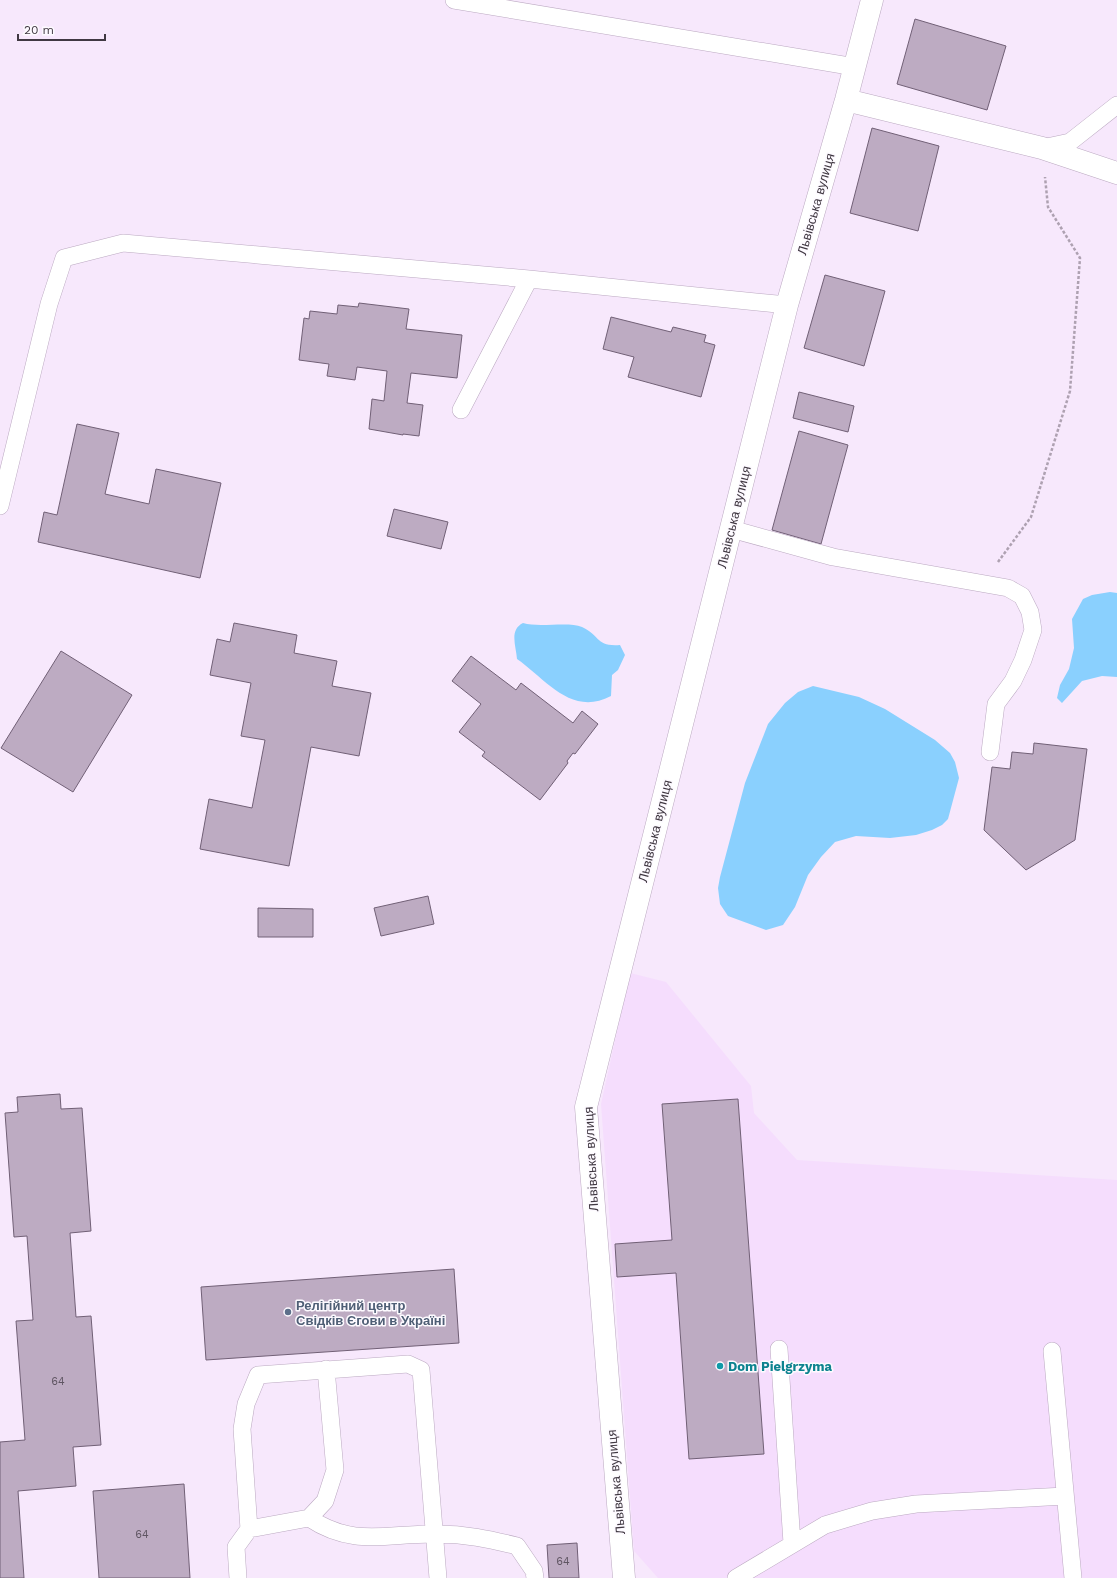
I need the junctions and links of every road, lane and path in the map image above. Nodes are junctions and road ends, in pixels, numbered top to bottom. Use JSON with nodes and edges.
{"nodes":[{"id":1,"x":454,"y":0,"type":"edge"},
{"id":2,"x":872,"y":0,"type":"edge"},
{"id":3,"x":855,"y":67,"type":"junction"},
{"id":4,"x":846,"y":100,"type":"junction"},
{"id":5,"x":1117,"y":105,"type":"edge"},
{"id":6,"x":1042,"y":148,"type":"junction"},
{"id":7,"x":1117,"y":173,"type":"edge"},
{"id":8,"x":529,"y":279,"type":"junction"},
{"id":9,"x":787,"y":306,"type":"junction"},
{"id":10,"x":461,"y":410,"type":"dead end"},
{"id":11,"x":0,"y":506,"type":"edge"},
{"id":12,"x":730,"y":530,"type":"junction"},
{"id":13,"x":983,"y":583,"type":"junction"},
{"id":14,"x":990,"y":752,"type":"dead end"},
{"id":15,"x":779,"y":1349,"type":"dead end"},
{"id":16,"x":1052,"y":1351,"type":"dead end"},
{"id":17,"x":326,"y":1369,"type":"junction"},
{"id":18,"x":1065,"y":1496,"type":"junction"},
{"id":19,"x":309,"y":1518,"type":"junction"},
{"id":20,"x":249,"y":1529,"type":"junction"},
{"id":21,"x":434,"y":1534,"type":"junction"},
{"id":22,"x":792,"y":1544,"type":"junction"},
{"id":23,"x":238,"y":1578,"type":"edge"},
{"id":24,"x":438,"y":1578,"type":"edge"},
{"id":25,"x":535,"y":1578,"type":"edge"},
{"id":26,"x":624,"y":1578,"type":"edge"},
{"id":27,"x":736,"y":1578,"type":"edge"},
{"id":28,"x":1073,"y":1578,"type":"edge"}],
"edges":[{"from":1,"to":3,"type":"lane"},
{"from":2,"to":3,"type":"street","name":"Львівська вулиця"},
{"from":3,"to":4,"type":"street","name":"Львівська вулиця"},
{"from":4,"to":6,"type":"street"},
{"from":4,"to":9,"type":"street","name":"Львівська вулиця"},
{"from":5,"to":6,"type":"lane"},
{"from":6,"to":7,"type":"street"},
{"from":6,"to":13,"type":"path"},
{"from":8,"to":9,"type":"lane"},
{"from":8,"to":10,"type":"lane"},
{"from":8,"to":11,"type":"lane"},
{"from":9,"to":12,"type":"street","name":"Львівська вулиця"},
{"from":12,"to":13,"type":"lane"},
{"from":12,"to":26,"type":"street","name":"Львівська вулиця"},
{"from":13,"to":14,"type":"lane"},
{"from":15,"to":22,"type":"lane"},
{"from":16,"to":18,"type":"lane"},
{"from":17,"to":19,"type":"lane"},
{"from":17,"to":20,"type":"lane"},
{"from":17,"to":21,"type":"lane"},
{"from":18,"to":22,"type":"lane"},
{"from":18,"to":28,"type":"lane"},
{"from":19,"to":20,"type":"lane"},
{"from":19,"to":21,"type":"lane"},
{"from":20,"to":23,"type":"lane"},
{"from":21,"to":24,"type":"lane"},
{"from":21,"to":25,"type":"lane"},
{"from":22,"to":27,"type":"lane"}]}
